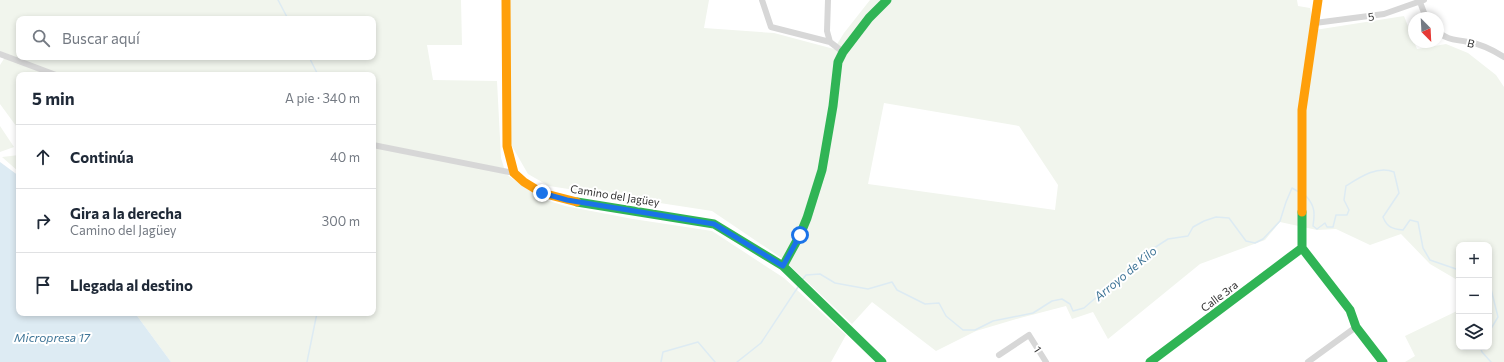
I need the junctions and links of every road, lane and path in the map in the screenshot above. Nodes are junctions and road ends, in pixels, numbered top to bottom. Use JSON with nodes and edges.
{"nodes":[{"id":1,"x":506,"y":0,"type":"edge"},
{"id":2,"x":762,"y":0,"type":"edge"},
{"id":3,"x":828,"y":0,"type":"edge"},
{"id":4,"x":887,"y":0,"type":"edge"},
{"id":5,"x":1318,"y":0,"type":"edge"},
{"id":6,"x":1422,"y":1,"type":"edge"},
{"id":7,"x":1425,"y":12,"type":"edge"},
{"id":8,"x":1315,"y":24,"type":"junction"},
{"id":9,"x":1444,"y":37,"type":"edge"},
{"id":10,"x":830,"y":42,"type":"junction"},
{"id":11,"x":843,"y":52,"type":"junction"},
{"id":12,"x":0,"y":54,"type":"edge"},
{"id":13,"x":1504,"y":57,"type":"edge"},
{"id":14,"x":16,"y":60,"type":"edge"},
{"id":15,"x":16,"y":60,"type":"edge"},
{"id":16,"x":48,"y":72,"type":"edge"},
{"id":17,"x":376,"y":146,"type":"edge"},
{"id":18,"x":514,"y":173,"type":"junction"},
{"id":19,"x":1302,"y":248,"type":"junction"},
{"id":20,"x":783,"y":266,"type":"junction"},
{"id":21,"x":1356,"y":327,"type":"junction"},
{"id":22,"x":998,"y":355,"type":"dead end"},
{"id":23,"x":882,"y":362,"type":"edge"},
{"id":24,"x":1046,"y":362,"type":"edge"},
{"id":25,"x":1150,"y":362,"type":"edge"},
{"id":26,"x":1308,"y":362,"type":"edge"},
{"id":27,"x":1383,"y":362,"type":"edge"}],
"edges":[{"from":1,"to":18,"type":"street"},
{"from":2,"to":10,"type":"street"},
{"from":3,"to":10,"type":"street"},
{"from":4,"to":11,"type":"street"},
{"from":5,"to":8,"type":"street"},
{"from":6,"to":7,"type":"street"},
{"from":6,"to":8,"type":"street","name":"5"},
{"from":8,"to":19,"type":"street"},
{"from":9,"to":13,"type":"street","name":"B"},
{"from":10,"to":11,"type":"street"},
{"from":11,"to":20,"type":"street"},
{"from":12,"to":15,"type":"street"},
{"from":14,"to":16,"type":"street"},
{"from":17,"to":18,"type":"street","name":"Camino del Jagüey"},
{"from":18,"to":20,"type":"street","name":"Camino del Jagüey"},
{"from":19,"to":21,"type":"street"},
{"from":19,"to":25,"type":"street","name":"Calle 3ra"},
{"from":20,"to":23,"type":"street","name":"Camino del Jagüey"},
{"from":21,"to":26,"type":"street"},
{"from":21,"to":27,"type":"street"},
{"from":22,"to":24,"type":"street","name":"1"}]}
